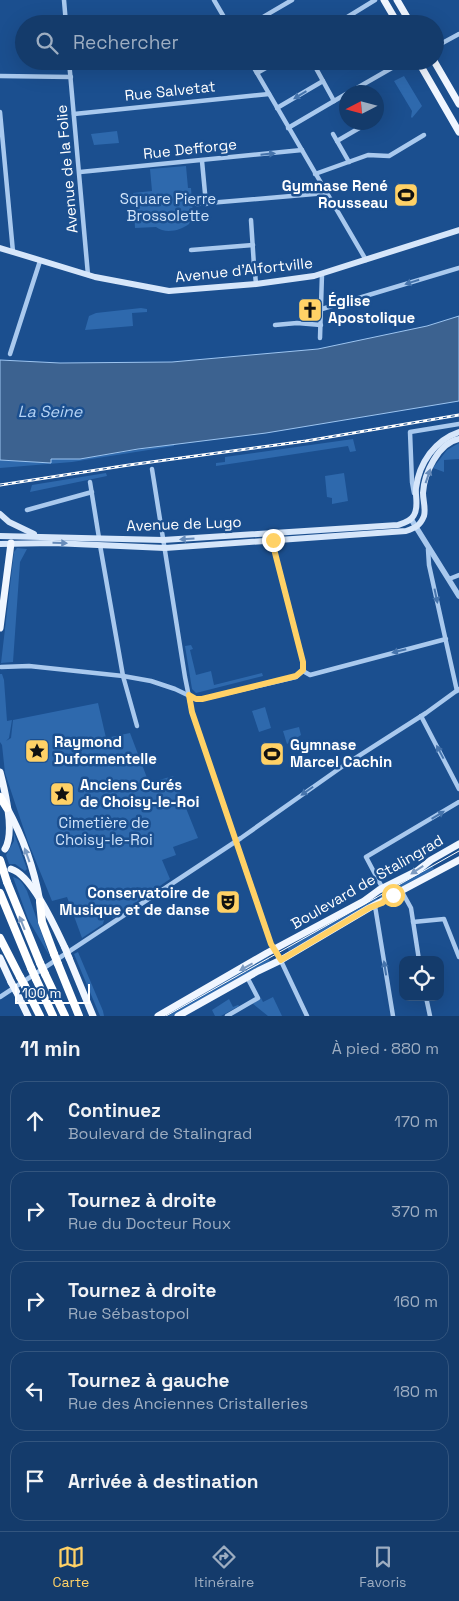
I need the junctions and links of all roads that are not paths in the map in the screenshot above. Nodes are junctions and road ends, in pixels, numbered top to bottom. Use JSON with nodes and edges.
{"nodes":[{"id":1,"x":64,"y":0,"type":"edge"},
{"id":2,"x":214,"y":0,"type":"edge"},
{"id":3,"x":292,"y":0,"type":"edge"},
{"id":4,"x":374,"y":0,"type":"edge"},
{"id":5,"x":384,"y":0,"type":"edge"},
{"id":6,"x":397,"y":0,"type":"edge"},
{"id":7,"x":65,"y":15,"type":"edge"},
{"id":8,"x":223,"y":15,"type":"edge"},
{"id":9,"x":266,"y":15,"type":"edge"},
{"id":10,"x":350,"y":15,"type":"edge"},
{"id":11,"x":393,"y":15,"type":"edge"},
{"id":12,"x":406,"y":15,"type":"edge"},
{"id":13,"x":459,"y":34,"type":"edge"},
{"id":14,"x":444,"y":43,"type":"edge"},
{"id":15,"x":70,"y":70,"type":"edge"},
{"id":16,"x":255,"y":70,"type":"edge"},
{"id":17,"x":262,"y":70,"type":"edge"},
{"id":18,"x":317,"y":70,"type":"edge"},
{"id":19,"x":388,"y":70,"type":"edge"},
{"id":20,"x":423,"y":70,"type":"edge"},
{"id":21,"x":439,"y":70,"type":"edge"},
{"id":22,"x":257,"y":73,"type":"junction"},
{"id":23,"x":0,"y":76,"type":"edge"},
{"id":24,"x":71,"y":77,"type":"junction"},
{"id":25,"x":323,"y":81,"type":"junction"},
{"id":26,"x":362,"y":85,"type":"edge"},
{"id":27,"x":434,"y":89,"type":"junction"},
{"id":28,"x":269,"y":94,"type":"junction"},
{"id":29,"x":339,"y":98,"type":"edge"},
{"id":30,"x":334,"y":101,"type":"junction"},
{"id":31,"x":456,"y":106,"type":"edge"},
{"id":32,"x":277,"y":108,"type":"junction"},
{"id":33,"x":0,"y":112,"type":"edge"},
{"id":34,"x":74,"y":114,"type":"junction"},
{"id":35,"x":459,"y":125,"type":"edge"},
{"id":36,"x":288,"y":128,"type":"junction"},
{"id":37,"x":356,"y":130,"type":"edge"},
{"id":38,"x":459,"y":132,"type":"edge"},
{"id":39,"x":332,"y":134,"type":"dead end"},
{"id":40,"x":424,"y":135,"type":"dead end"},
{"id":41,"x":336,"y":141,"type":"junction"},
{"id":42,"x":302,"y":150,"type":"junction"},
{"id":43,"x":202,"y":161,"type":"junction"},
{"id":44,"x":349,"y":162,"type":"junction"},
{"id":45,"x":80,"y":172,"type":"junction"},
{"id":46,"x":315,"y":174,"type":"junction"},
{"id":47,"x":326,"y":193,"type":"junction"},
{"id":48,"x":197,"y":204,"type":"dead end"},
{"id":49,"x":206,"y":204,"type":"junction"},
{"id":50,"x":250,"y":220,"type":"dead end"},
{"id":51,"x":459,"y":230,"type":"edge"},
{"id":52,"x":253,"y":245,"type":"junction"},
{"id":53,"x":0,"y":248,"type":"edge"},
{"id":54,"x":191,"y":250,"type":"dead end"},
{"id":55,"x":13,"y":252,"type":"junction"},
{"id":56,"x":366,"y":260,"type":"junction"},
{"id":57,"x":40,"y":261,"type":"junction"},
{"id":58,"x":254,"y":266,"type":"dead end"},
{"id":59,"x":459,"y":268,"type":"edge"},
{"id":60,"x":255,"y":273,"type":"dead end"},
{"id":61,"x":322,"y":274,"type":"junction"},
{"id":62,"x":88,"y":275,"type":"junction"},
{"id":63,"x":256,"y":284,"type":"junction"},
{"id":64,"x":322,"y":309,"type":"junction"},
{"id":65,"x":275,"y":325,"type":"dead end"},
{"id":66,"x":321,"y":325,"type":"junction"},
{"id":67,"x":320,"y":338,"type":"dead end"},
{"id":68,"x":10,"y":354,"type":"dead end"},
{"id":69,"x":459,"y":424,"type":"edge"},
{"id":70,"x":459,"y":432,"type":"edge"},
{"id":71,"x":459,"y":439,"type":"edge"},
{"id":72,"x":152,"y":469,"type":"dead end"},
{"id":73,"x":90,"y":482,"type":"dead end"},
{"id":74,"x":92,"y":492,"type":"junction"},
{"id":75,"x":417,"y":505,"type":"junction"},
{"id":76,"x":28,"y":510,"type":"dead end"},
{"id":77,"x":0,"y":514,"type":"edge"},
{"id":78,"x":411,"y":519,"type":"junction"},
{"id":79,"x":9,"y":522,"type":"junction"},
{"id":80,"x":418,"y":525,"type":"junction"},
{"id":81,"x":0,"y":535,"type":"edge"},
{"id":82,"x":38,"y":536,"type":"junction"},
{"id":83,"x":163,"y":540,"type":"junction"},
{"id":84,"x":273,"y":540,"type":"junction"},
{"id":85,"x":100,"y":541,"type":"junction"},
{"id":86,"x":7,"y":542,"type":"edge"},
{"id":87,"x":165,"y":548,"type":"junction"},
{"id":88,"x":428,"y":548,"type":"junction"},
{"id":89,"x":459,"y":575,"type":"edge"},
{"id":90,"x":449,"y":579,"type":"junction"},
{"id":91,"x":459,"y":596,"type":"edge"},
{"id":92,"x":0,"y":628,"type":"edge"},
{"id":93,"x":446,"y":639,"type":"junction"},
{"id":94,"x":1,"y":667,"type":"edge"},
{"id":95,"x":303,"y":670,"type":"junction"},
{"id":96,"x":123,"y":676,"type":"junction"},
{"id":97,"x":458,"y":690,"type":"edge"},
{"id":98,"x":189,"y":695,"type":"junction"},
{"id":99,"x":421,"y":716,"type":"junction"},
{"id":100,"x":137,"y":726,"type":"dead end"},
{"id":101,"x":0,"y":772,"type":"edge"},
{"id":102,"x":459,"y":789,"type":"edge"},
{"id":103,"x":0,"y":797,"type":"edge"},
{"id":104,"x":459,"y":802,"type":"edge"},
{"id":105,"x":7,"y":808,"type":"junction"},
{"id":106,"x":236,"y":841,"type":"junction"},
{"id":107,"x":459,"y":844,"type":"edge"},
{"id":108,"x":5,"y":849,"type":"dead end"},
{"id":109,"x":0,"y":860,"type":"edge"},
{"id":110,"x":459,"y":860,"type":"edge"},
{"id":111,"x":11,"y":869,"type":"dead end"},
{"id":112,"x":383,"y":889,"type":"junction"},
{"id":113,"x":401,"y":890,"type":"junction"},
{"id":114,"x":0,"y":893,"type":"edge"},
{"id":115,"x":40,"y":902,"type":"junction"},
{"id":116,"x":375,"y":906,"type":"junction"},
{"id":117,"x":413,"y":922,"type":"junction"},
{"id":118,"x":0,"y":938,"type":"edge"},
{"id":119,"x":69,"y":948,"type":"junction"},
{"id":120,"x":274,"y":950,"type":"junction"},
{"id":121,"x":418,"y":956,"type":"edge"},
{"id":122,"x":459,"y":957,"type":"edge"},
{"id":123,"x":0,"y":958,"type":"edge"},
{"id":124,"x":281,"y":960,"type":"junction"},
{"id":125,"x":248,"y":980,"type":"junction"},
{"id":126,"x":12,"y":991,"type":"junction"},
{"id":127,"x":0,"y":997,"type":"edge"},
{"id":128,"x":427,"y":1001,"type":"edge"},
{"id":129,"x":28,"y":1016,"type":"edge"},
{"id":130,"x":40,"y":1016,"type":"edge"},
{"id":131,"x":54,"y":1016,"type":"edge"},
{"id":132,"x":65,"y":1016,"type":"edge"},
{"id":133,"x":79,"y":1016,"type":"edge"},
{"id":134,"x":93,"y":1016,"type":"edge"},
{"id":135,"x":158,"y":1016,"type":"edge"},
{"id":136,"x":178,"y":1016,"type":"edge"},
{"id":137,"x":226,"y":1016,"type":"edge"},
{"id":138,"x":307,"y":1016,"type":"edge"},
{"id":139,"x":393,"y":1016,"type":"edge"},
{"id":140,"x":430,"y":1016,"type":"edge"}],
"edges":[{"from":1,"to":7,"type":"street"},
{"from":2,"to":8,"type":"street"},
{"from":3,"to":9,"type":"street"},
{"from":4,"to":10,"type":"street"},
{"from":5,"to":11,"type":"main road"},
{"from":6,"to":12,"type":"main road"},
{"from":13,"to":14,"type":"street"},
{"from":15,"to":24,"type":"street","name":"Avenue de la Folie"},
{"from":16,"to":22,"type":"street"},
{"from":17,"to":22,"type":"street"},
{"from":18,"to":25,"type":"street"},
{"from":19,"to":26,"type":"street"},
{"from":20,"to":27,"type":"main road"},
{"from":21,"to":31,"type":"main road"},
{"from":22,"to":28,"type":"street"},
{"from":23,"to":24,"type":"street"},
{"from":24,"to":34,"type":"street","name":"Avenue de la Folie"},
{"from":25,"to":30,"type":"street"},
{"from":25,"to":32,"type":"street","one_way":true},
{"from":27,"to":31,"type":"main road"},
{"from":27,"to":38,"type":"main road"},
{"from":28,"to":32,"type":"street"},
{"from":28,"to":34,"type":"street","name":"Rue Salvetat"},
{"from":29,"to":30,"type":"street"},
{"from":30,"to":36,"type":"street"},
{"from":31,"to":35,"type":"main road"},
{"from":32,"to":36,"type":"street"},
{"from":33,"to":55,"type":"street"},
{"from":34,"to":45,"type":"street","name":"Avenue de la Folie"},
{"from":36,"to":42,"type":"street"},
{"from":37,"to":41,"type":"street"},
{"from":39,"to":41,"type":"street"},
{"from":40,"to":44,"type":"street"},
{"from":41,"to":44,"type":"street"},
{"from":43,"to":42,"type":"street","name":"Rue Defforge","one_way":true},
{"from":42,"to":46,"type":"street"},
{"from":43,"to":45,"type":"street","name":"Rue Defforge"},
{"from":43,"to":49,"type":"street"},
{"from":44,"to":46,"type":"street"},
{"from":45,"to":62,"type":"street","name":"Avenue de la Folie"},
{"from":46,"to":47,"type":"street"},
{"from":47,"to":49,"type":"street"},
{"from":47,"to":56,"type":"street"},
{"from":48,"to":49,"type":"street"},
{"from":50,"to":52,"type":"street"},
{"from":51,"to":56,"type":"main road","name":"Avenue d'Alfortville"},
{"from":52,"to":54,"type":"street"},
{"from":52,"to":58,"type":"street"},
{"from":53,"to":55,"type":"main road","name":"Avenue d'Alfortville"},
{"from":55,"to":57,"type":"main road","name":"Avenue d'Alfortville"},
{"from":56,"to":61,"type":"main road","name":"Avenue d'Alfortville"},
{"from":57,"to":62,"type":"main road","name":"Avenue d'Alfortville"},
{"from":57,"to":68,"type":"street"},
{"from":59,"to":64,"type":"street","one_way":true},
{"from":60,"to":63,"type":"street"},
{"from":61,"to":63,"type":"main road","name":"Avenue d'Alfortville"},
{"from":61,"to":64,"type":"street"},
{"from":62,"to":63,"type":"main road","name":"Avenue d'Alfortville"},
{"from":64,"to":66,"type":"street"},
{"from":65,"to":66,"type":"street"},
{"from":66,"to":67,"type":"street"},
{"from":69,"to":75,"type":"street"},
{"from":70,"to":75,"type":"main road"},
{"from":80,"to":71,"type":"main road","one_way":true},
{"from":72,"to":83,"type":"street"},
{"from":73,"to":74,"type":"street"},
{"from":74,"to":76,"type":"street"},
{"from":74,"to":85,"type":"street"},
{"from":75,"to":78,"type":"main road"},
{"from":77,"to":79,"type":"main road"},
{"from":78,"to":80,"type":"street"},
{"from":78,"to":83,"type":"main road","name":"Avenue de Lugo","one_way":true},
{"from":79,"to":82,"type":"main road"},
{"from":79,"to":86,"type":"main road"},
{"from":80,"to":84,"type":"main road","name":"Avenue de Lugo"},
{"from":80,"to":88,"type":"street"},
{"from":81,"to":86,"type":"main road"},
{"from":82,"to":85,"type":"main road","name":"Avenue de Lugo"},
{"from":82,"to":86,"type":"main road","name":"Avenue de Lugo"},
{"from":83,"to":85,"type":"main road","name":"Avenue de Lugo"},
{"from":83,"to":87,"type":"street"},
{"from":84,"to":87,"type":"main road","name":"Avenue de Lugo"},
{"from":84,"to":95,"type":"street"},
{"from":86,"to":85,"type":"main road","name":"Avenue de Lugo","one_way":true},
{"from":85,"to":87,"type":"main road","name":"Avenue de Lugo"},
{"from":85,"to":96,"type":"street"},
{"from":86,"to":92,"type":"main road"},
{"from":87,"to":98,"type":"street"},
{"from":88,"to":90,"type":"street"},
{"from":88,"to":93,"type":"street","one_way":true},
{"from":89,"to":90,"type":"street"},
{"from":90,"to":91,"type":"street"},
{"from":93,"to":95,"type":"street","one_way":true},
{"from":93,"to":97,"type":"street"},
{"from":94,"to":96,"type":"street"},
{"from":95,"to":98,"type":"street"},
{"from":96,"to":98,"type":"street"},
{"from":96,"to":100,"type":"street"},
{"from":97,"to":99,"type":"street"},
{"from":98,"to":106,"type":"street"},
{"from":102,"to":99,"type":"street","one_way":true},
{"from":99,"to":106,"type":"street","one_way":true},
{"from":101,"to":105,"type":"main road"},
{"from":103,"to":105,"type":"highway"},
{"from":112,"to":104,"type":"street","one_way":true},
{"from":105,"to":108,"type":"main road"},
{"from":115,"to":105,"type":"main road","one_way":true},
{"from":106,"to":119,"type":"street"},
{"from":106,"to":120,"type":"street"},
{"from":107,"to":112,"type":"main road","name":"Boulevard de Stalingrad","one_way":true},
{"from":132,"to":109,"type":"highway","one_way":true,"bridge":true},
{"from":110,"to":113,"type":"main road","name":"Boulevard de Stalingrad"},
{"from":111,"to":115,"type":"main road"},
{"from":112,"to":120,"type":"main road","name":"Boulevard de Stalingrad"},
{"from":113,"to":116,"type":"main road","name":"Boulevard de Stalingrad"},
{"from":113,"to":117,"type":"street"},
{"from":114,"to":131,"type":"highway","bridge":true},
{"from":115,"to":119,"type":"main road"},
{"from":115,"to":133,"type":"highway","bridge":true},
{"from":116,"to":124,"type":"main road","name":"Boulevard de Stalingrad"},
{"from":139,"to":116,"type":"street","one_way":true},
{"from":117,"to":121,"type":"street"},
{"from":117,"to":122,"type":"street"},
{"from":118,"to":130,"type":"highway","bridge":true},
{"from":119,"to":126,"type":"street"},
{"from":119,"to":134,"type":"main road","bridge":true},
{"from":120,"to":124,"type":"street"},
{"from":120,"to":135,"type":"main road","name":"Boulevard de Stalingrad","one_way":true},
{"from":123,"to":126,"type":"main road","bridge":true},
{"from":124,"to":125,"type":"main road","name":"Boulevard de Stalingrad"},
{"from":124,"to":138,"type":"street"},
{"from":125,"to":136,"type":"main road","name":"Boulevard de Stalingrad"},
{"from":125,"to":137,"type":"street"},
{"from":126,"to":127,"type":"street"},
{"from":126,"to":129,"type":"main road"},
{"from":128,"to":140,"type":"street"}]}
